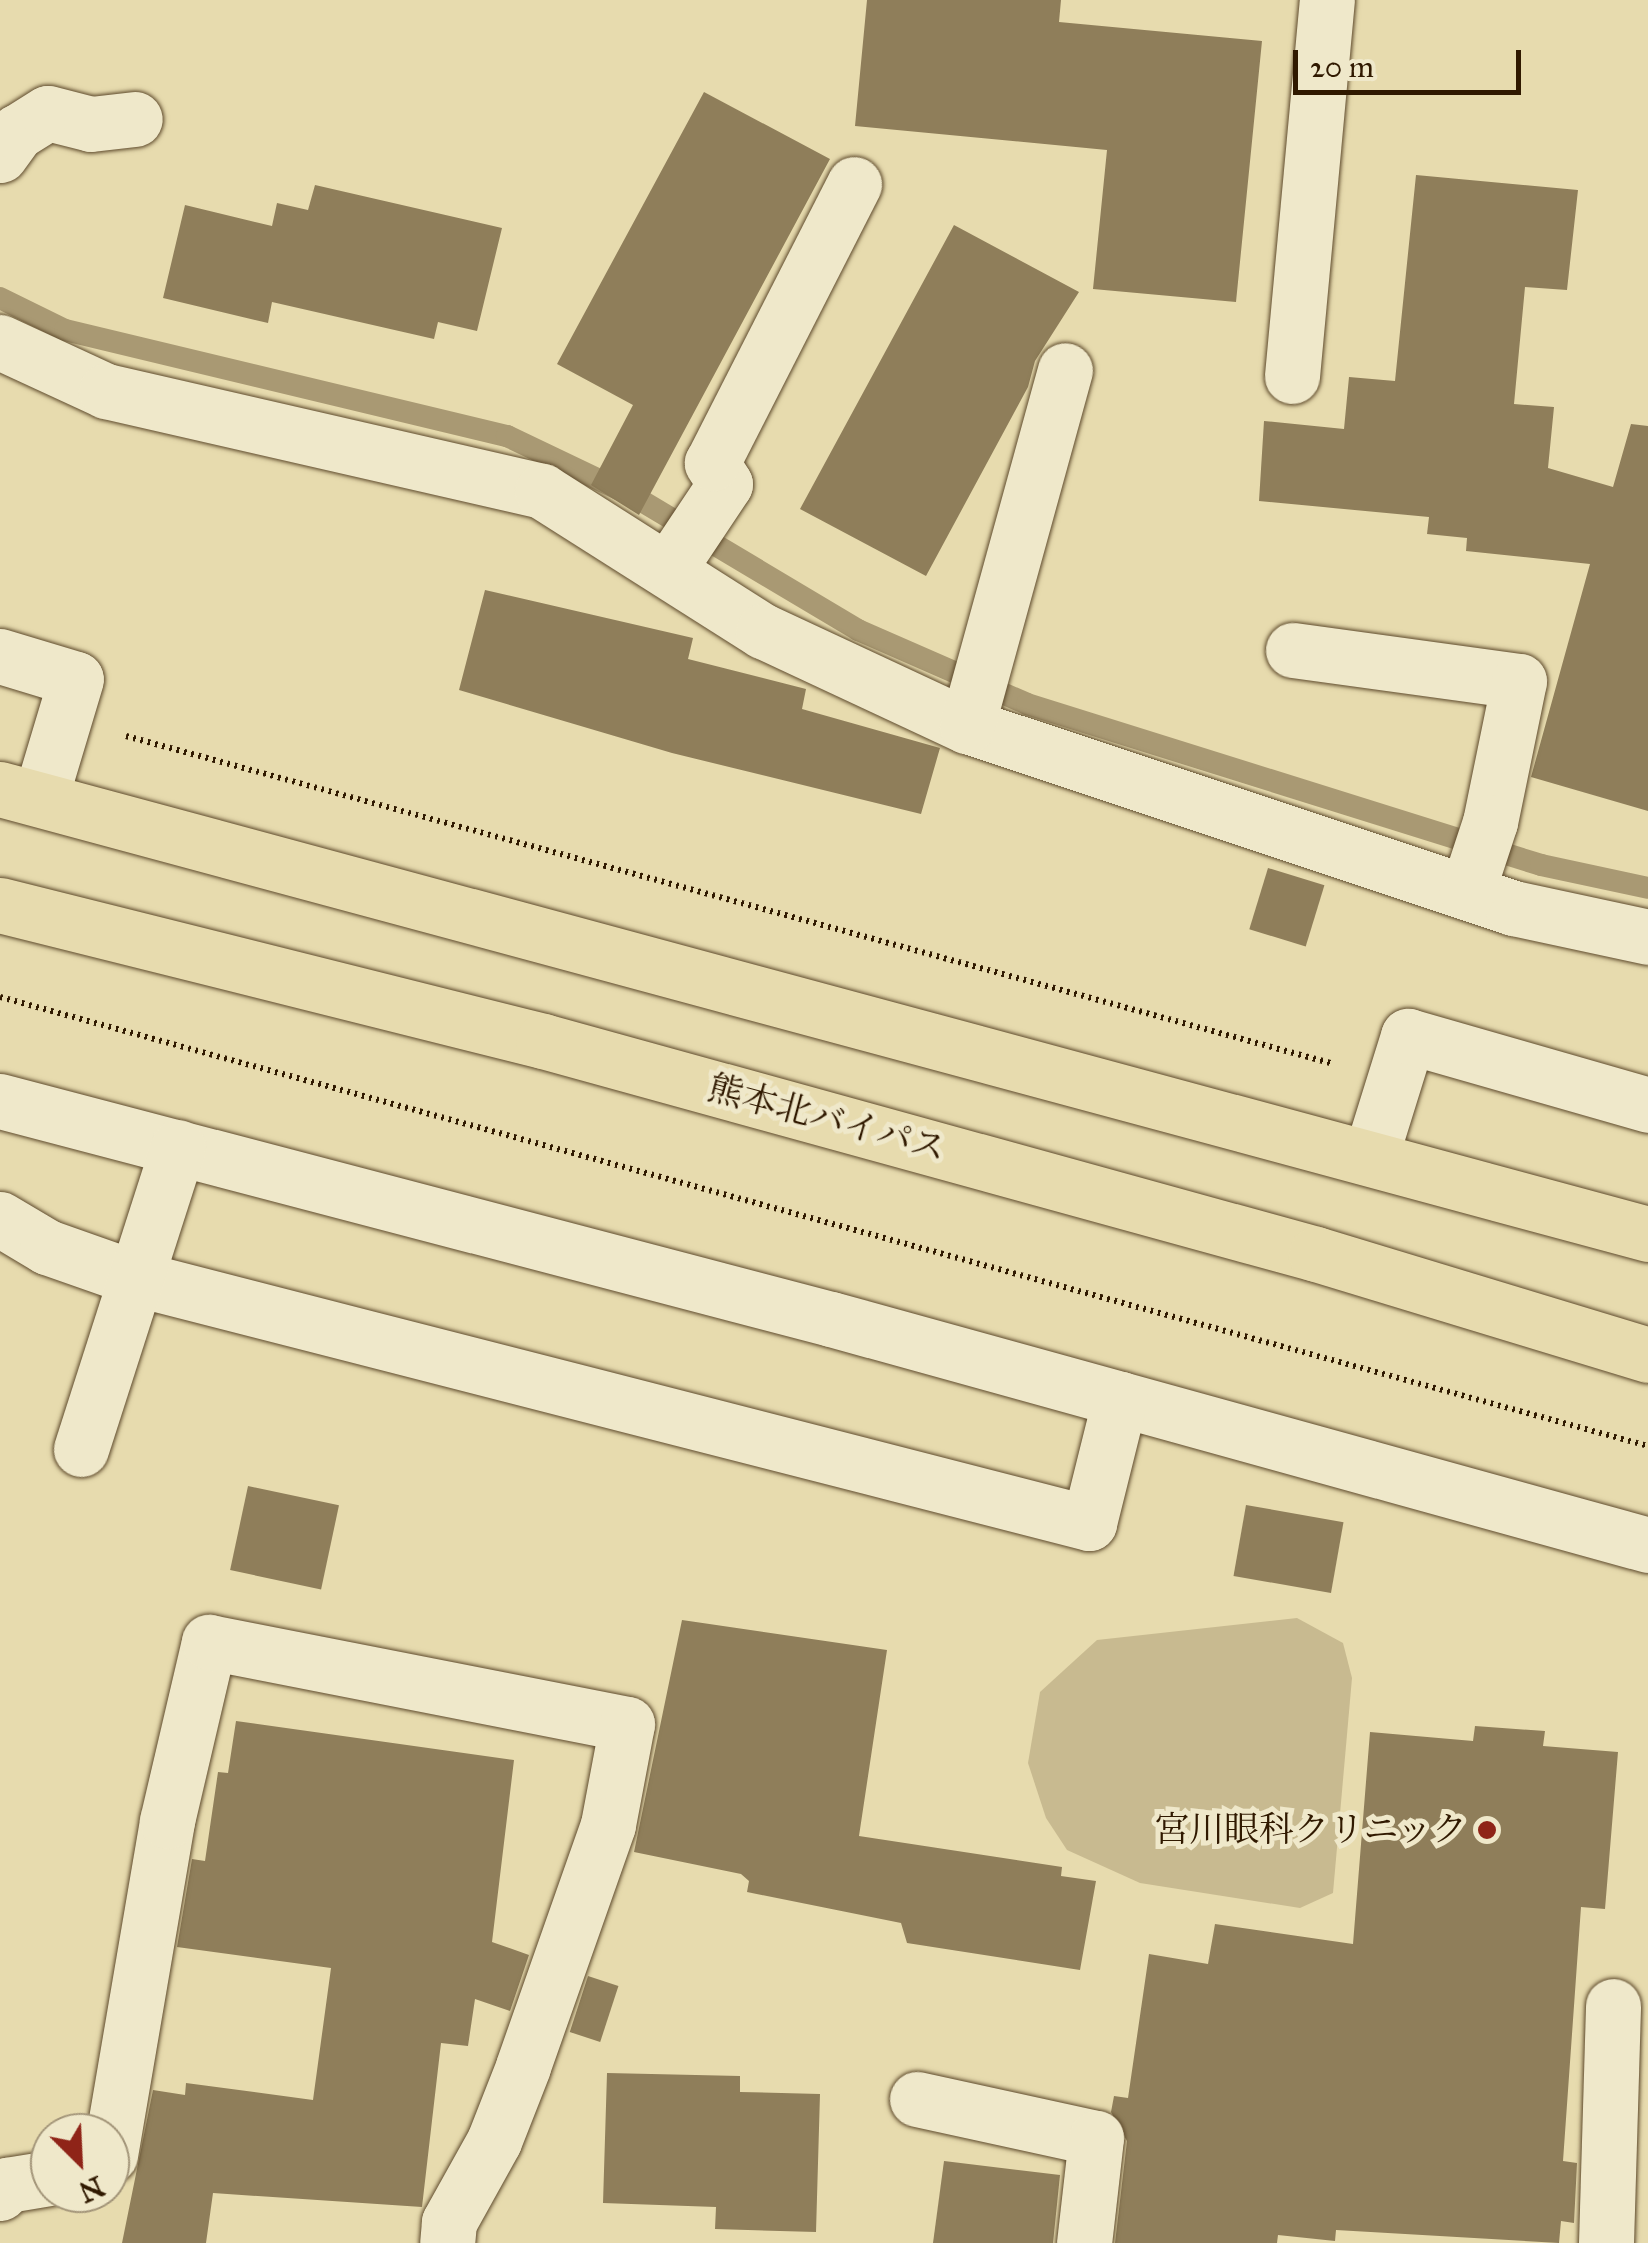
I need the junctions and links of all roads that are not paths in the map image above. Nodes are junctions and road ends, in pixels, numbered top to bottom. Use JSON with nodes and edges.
{"nodes":[{"id":1,"x":1327,"y":0,"type":"edge"},
{"id":2,"x":135,"y":120,"type":"dead end"},
{"id":3,"x":0,"y":156,"type":"edge"},
{"id":4,"x":854,"y":184,"type":"dead end"},
{"id":5,"x":0,"y":342,"type":"edge"},
{"id":6,"x":1065,"y":370,"type":"dead end"},
{"id":7,"x":1292,"y":376,"type":"dead end"},
{"id":8,"x":686,"y":541,"type":"junction"},
{"id":9,"x":1293,"y":650,"type":"dead end"},
{"id":10,"x":0,"y":656,"type":"edge"},
{"id":11,"x":977,"y":698,"type":"junction"},
{"id":12,"x":20,"y":794,"type":"edge"},
{"id":13,"x":1477,"y":862,"type":"junction"},
{"id":14,"x":0,"y":905,"type":"edge"},
{"id":15,"x":1648,"y":937,"type":"edge"},
{"id":16,"x":0,"y":1101,"type":"edge"},
{"id":17,"x":1648,"y":1105,"type":"edge"},
{"id":18,"x":178,"y":1146,"type":"junction"},
{"id":19,"x":1371,"y":1155,"type":"junction"},
{"id":20,"x":0,"y":1219,"type":"edge"},
{"id":21,"x":1648,"y":1234,"type":"edge"},
{"id":22,"x":138,"y":1279,"type":"junction"},
{"id":23,"x":1648,"y":1355,"type":"edge"},
{"id":24,"x":1120,"y":1399,"type":"junction"},
{"id":25,"x":81,"y":1448,"type":"dead end"},
{"id":26,"x":1648,"y":1545,"type":"edge"},
{"id":27,"x":1614,"y":2006,"type":"dead end"},
{"id":28,"x":918,"y":2099,"type":"dead end"},
{"id":29,"x":117,"y":2113,"type":"edge"},
{"id":30,"x":30,"y":2181,"type":"edge"},
{"id":31,"x":0,"y":2193,"type":"edge"},
{"id":32,"x":447,"y":2243,"type":"edge"},
{"id":33,"x":1084,"y":2243,"type":"edge"},
{"id":34,"x":1606,"y":2243,"type":"edge"}],
"edges":[{"from":1,"to":7,"type":"street"},
{"from":2,"to":3,"type":"street"},
{"from":4,"to":8,"type":"street"},
{"from":5,"to":8,"type":"street"},
{"from":6,"to":11,"type":"street"},
{"from":8,"to":11,"type":"street"},
{"from":9,"to":13,"type":"street"},
{"from":10,"to":12,"type":"street"},
{"from":11,"to":13,"type":"street"},
{"from":12,"to":19,"type":"highway"},
{"from":13,"to":15,"type":"street"},
{"from":14,"to":23,"type":"highway","name":"熊本北バイパス"},
{"from":16,"to":18,"type":"street"},
{"from":17,"to":19,"type":"street"},
{"from":18,"to":22,"type":"street"},
{"from":18,"to":24,"type":"street"},
{"from":19,"to":21,"type":"highway"},
{"from":20,"to":22,"type":"street"},
{"from":22,"to":24,"type":"street"},
{"from":22,"to":25,"type":"street"},
{"from":24,"to":26,"type":"street"},
{"from":27,"to":34,"type":"street"},
{"from":28,"to":33,"type":"street"},
{"from":29,"to":32,"type":"street"},
{"from":30,"to":31,"type":"street"}]}
